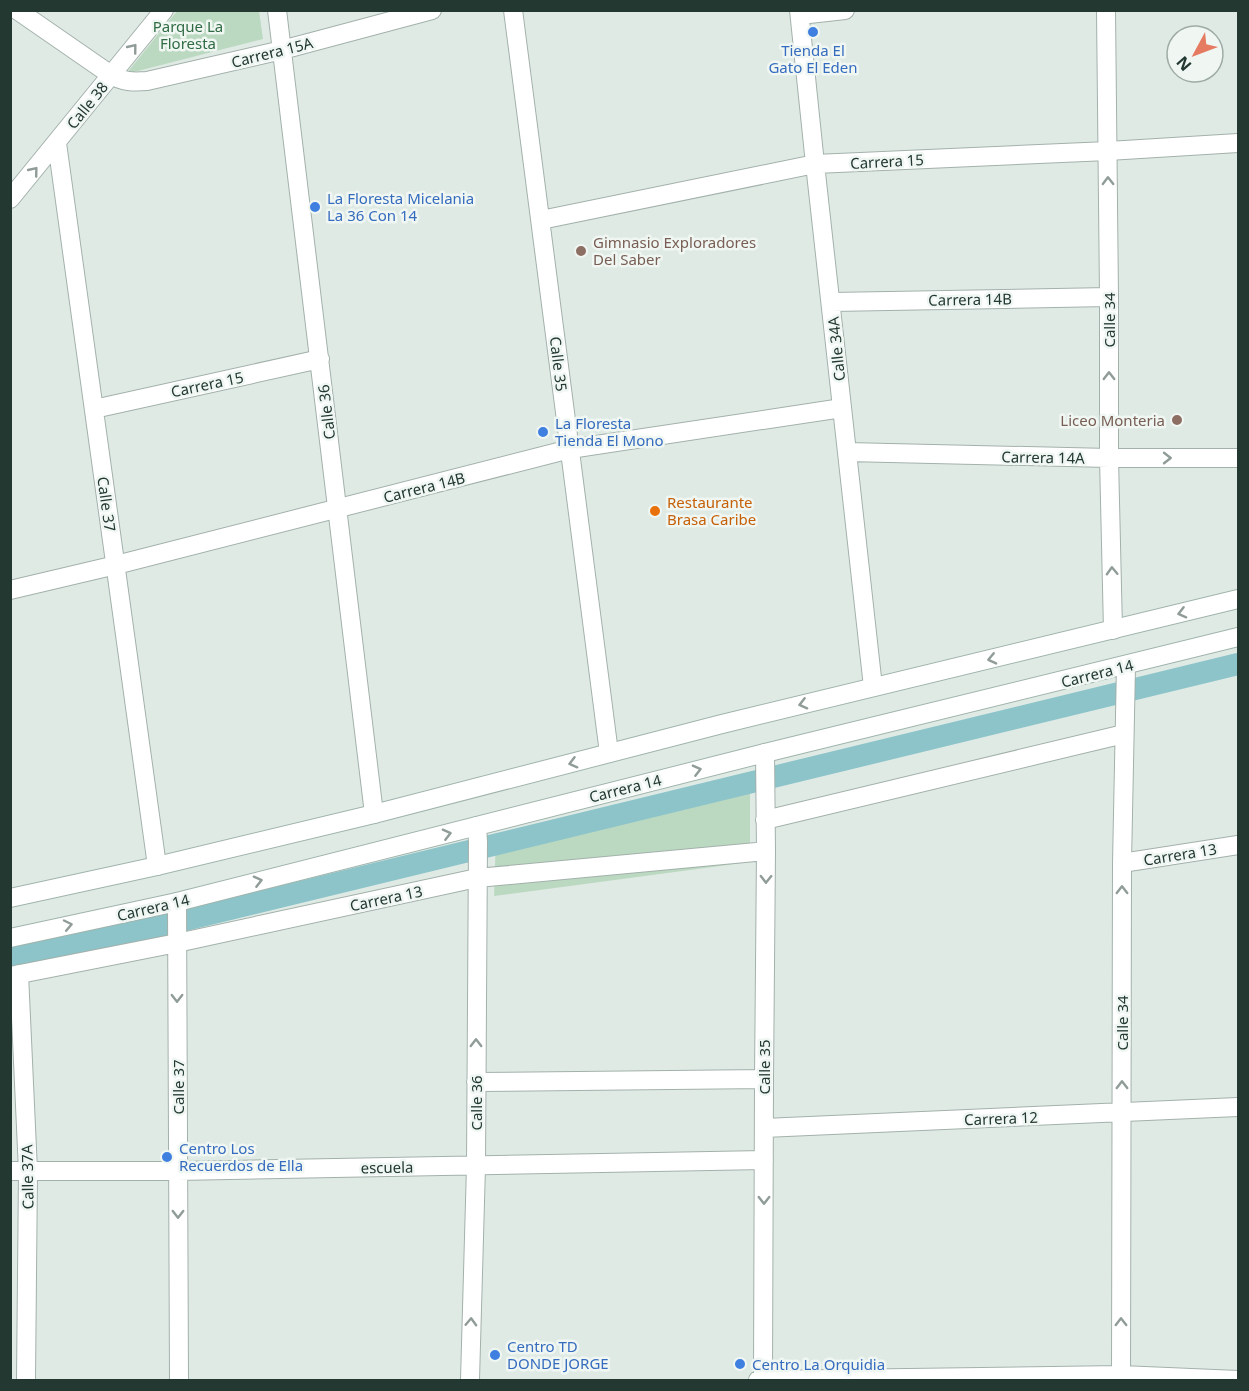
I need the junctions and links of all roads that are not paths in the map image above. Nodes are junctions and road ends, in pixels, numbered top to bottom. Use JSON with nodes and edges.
{"nodes":[{"id":1,"x":17,"y":10,"type":"edge"},
{"id":2,"x":164,"y":10,"type":"edge"},
{"id":3,"x":278,"y":10,"type":"edge"},
{"id":4,"x":432,"y":10,"type":"edge"},
{"id":5,"x":513,"y":10,"type":"edge"},
{"id":6,"x":845,"y":10,"type":"edge"},
{"id":7,"x":1106,"y":10,"type":"edge"},
{"id":8,"x":799,"y":13,"type":"edge"},
{"id":9,"x":282,"y":50,"type":"junction"},
{"id":10,"x":111,"y":75,"type":"junction"},
{"id":11,"x":57,"y":143,"type":"junction"},
{"id":12,"x":1239,"y":143,"type":"edge"},
{"id":13,"x":1108,"y":151,"type":"junction"},
{"id":14,"x":815,"y":164,"type":"junction"},
{"id":15,"x":10,"y":199,"type":"edge"},
{"id":16,"x":541,"y":220,"type":"junction"},
{"id":17,"x":1109,"y":297,"type":"junction"},
{"id":18,"x":831,"y":302,"type":"junction"},
{"id":19,"x":320,"y":359,"type":"junction"},
{"id":20,"x":843,"y":408,"type":"junction"},
{"id":21,"x":94,"y":409,"type":"junction"},
{"id":22,"x":570,"y":449,"type":"junction"},
{"id":23,"x":847,"y":452,"type":"junction"},
{"id":24,"x":1109,"y":458,"type":"junction"},
{"id":25,"x":1239,"y":458,"type":"edge"},
{"id":26,"x":338,"y":509,"type":"junction"},
{"id":27,"x":116,"y":565,"type":"junction"},
{"id":28,"x":10,"y":590,"type":"edge"},
{"id":29,"x":1239,"y":599,"type":"edge"},
{"id":30,"x":1113,"y":630,"type":"junction"},
{"id":31,"x":1239,"y":637,"type":"edge"},
{"id":32,"x":1126,"y":666,"type":"junction"},
{"id":33,"x":873,"y":687,"type":"junction"},
{"id":34,"x":1124,"y":727,"type":"junction"},
{"id":35,"x":609,"y":753,"type":"junction"},
{"id":36,"x":765,"y":762,"type":"junction"},
{"id":37,"x":374,"y":814,"type":"junction"},
{"id":38,"x":765,"y":820,"type":"junction"},
{"id":39,"x":477,"y":834,"type":"junction"},
{"id":40,"x":1239,"y":845,"type":"edge"},
{"id":41,"x":766,"y":851,"type":"junction"},
{"id":42,"x":1122,"y":863,"type":"junction"},
{"id":43,"x":157,"y":866,"type":"junction"},
{"id":44,"x":477,"y":875,"type":"junction"},
{"id":45,"x":10,"y":898,"type":"edge"},
{"id":46,"x":177,"y":909,"type":"junction"},
{"id":47,"x":10,"y":938,"type":"edge"},
{"id":48,"x":177,"y":941,"type":"junction"},
{"id":49,"x":15,"y":975,"type":"edge"},
{"id":50,"x":764,"y":1079,"type":"junction"},
{"id":51,"x":476,"y":1082,"type":"junction"},
{"id":52,"x":1239,"y":1107,"type":"edge"},
{"id":53,"x":1122,"y":1112,"type":"junction"},
{"id":54,"x":764,"y":1128,"type":"junction"},
{"id":55,"x":764,"y":1160,"type":"junction"},
{"id":56,"x":476,"y":1166,"type":"junction"},
{"id":57,"x":19,"y":1171,"type":"edge"},
{"id":58,"x":178,"y":1171,"type":"junction"},
{"id":59,"x":1121,"y":1378,"type":"edge"},
{"id":60,"x":26,"y":1380,"type":"edge"},
{"id":61,"x":179,"y":1380,"type":"edge"},
{"id":62,"x":470,"y":1380,"type":"edge"},
{"id":63,"x":758,"y":1380,"type":"edge"},
{"id":64,"x":764,"y":1380,"type":"edge"},
{"id":65,"x":1239,"y":1380,"type":"edge"}],
"edges":[{"from":1,"to":10,"type":"street"},
{"from":10,"to":2,"type":"street","name":"Calle 38","one_way":true},
{"from":3,"to":9,"type":"street","name":"Calle 36"},
{"from":4,"to":9,"type":"street","name":"Carrera 15A"},
{"from":5,"to":16,"type":"street","name":"Calle 35"},
{"from":6,"to":8,"type":"street"},
{"from":7,"to":13,"type":"street","name":"Calle 34"},
{"from":8,"to":14,"type":"street","name":"Calle 34A"},
{"from":9,"to":10,"type":"street","name":"Carrera 15A"},
{"from":9,"to":19,"type":"street","name":"Calle 36"},
{"from":10,"to":11,"type":"street","name":"Calle 38"},
{"from":15,"to":11,"type":"street","name":"Calle 38","one_way":true},
{"from":11,"to":21,"type":"street","name":"Calle 37"},
{"from":12,"to":13,"type":"street","name":"Carrera 15"},
{"from":13,"to":14,"type":"street","name":"Carrera 15"},
{"from":17,"to":13,"type":"street","name":"Calle 34","one_way":true},
{"from":14,"to":16,"type":"street","name":"Carrera 15"},
{"from":14,"to":18,"type":"street","name":"Calle 34A"},
{"from":16,"to":22,"type":"street","name":"Calle 35"},
{"from":17,"to":18,"type":"street","name":"Carrera 14B"},
{"from":24,"to":17,"type":"street","name":"Calle 34","one_way":true},
{"from":18,"to":20,"type":"street","name":"Calle 34A"},
{"from":19,"to":21,"type":"street","name":"Carrera 15"},
{"from":19,"to":26,"type":"street","name":"Calle 36"},
{"from":20,"to":22,"type":"street","name":"Carrera 14B"},
{"from":20,"to":23,"type":"street","name":"Calle 34A"},
{"from":21,"to":27,"type":"street","name":"Calle 37"},
{"from":22,"to":26,"type":"street","name":"Carrera 14B"},
{"from":22,"to":35,"type":"street","name":"Calle 35"},
{"from":23,"to":24,"type":"street","name":"Carrera 14A"},
{"from":23,"to":33,"type":"street","name":"Calle 34A"},
{"from":24,"to":25,"type":"street","name":"Carrera 14A","one_way":true},
{"from":30,"to":24,"type":"street","name":"Calle 34","one_way":true},
{"from":26,"to":27,"type":"street","name":"Carrera 14B"},
{"from":26,"to":37,"type":"street","name":"Calle 36"},
{"from":27,"to":28,"type":"street","name":"Carrera 14B"},
{"from":27,"to":43,"type":"street","name":"Calle 37"},
{"from":29,"to":30,"type":"street","one_way":true},
{"from":30,"to":33,"type":"street","one_way":true},
{"from":31,"to":32,"type":"street","name":"Carrera 14"},
{"from":32,"to":34,"type":"street","name":"Calle 34"},
{"from":32,"to":36,"type":"street","name":"Carrera 14"},
{"from":33,"to":35,"type":"street","one_way":true},
{"from":34,"to":38,"type":"street"},
{"from":34,"to":42,"type":"street","name":"Calle 34"},
{"from":35,"to":37,"type":"street","one_way":true},
{"from":36,"to":38,"type":"street","name":"Calle 35"},
{"from":39,"to":36,"type":"street","name":"Carrera 14","one_way":true},
{"from":37,"to":43,"type":"street"},
{"from":38,"to":41,"type":"street","name":"Calle 35"},
{"from":39,"to":44,"type":"street","name":"Calle 36"},
{"from":46,"to":39,"type":"street","name":"Carrera 14","one_way":true},
{"from":40,"to":42,"type":"street","name":"Carrera 13"},
{"from":41,"to":44,"type":"street","name":"Carrera 13"},
{"from":41,"to":50,"type":"street","name":"Calle 35","one_way":true},
{"from":53,"to":42,"type":"street","name":"Calle 34","one_way":true},
{"from":43,"to":45,"type":"street"},
{"from":44,"to":48,"type":"street","name":"Carrera 13"},
{"from":51,"to":44,"type":"street","name":"Calle 36","one_way":true},
{"from":47,"to":46,"type":"street","name":"Carrera 14","one_way":true},
{"from":46,"to":48,"type":"street","name":"Calle 37"},
{"from":48,"to":49,"type":"street","name":"Carrera 13"},
{"from":48,"to":58,"type":"street","name":"Calle 37","one_way":true},
{"from":49,"to":57,"type":"street","name":"Calle 37A"},
{"from":50,"to":51,"type":"street"},
{"from":50,"to":54,"type":"street","name":"Calle 35"},
{"from":51,"to":56,"type":"street","name":"Calle 36"},
{"from":52,"to":53,"type":"street","name":"Carrera 12"},
{"from":53,"to":54,"type":"street","name":"Carrera 12"},
{"from":59,"to":53,"type":"street","name":"Calle 34","one_way":true},
{"from":54,"to":55,"type":"street","name":"Calle 35"},
{"from":55,"to":56,"type":"street","name":"escuela"},
{"from":55,"to":64,"type":"street","name":"Calle 35","one_way":true},
{"from":56,"to":58,"type":"street","name":"escuela"},
{"from":62,"to":56,"type":"street","name":"Calle 36","one_way":true},
{"from":57,"to":58,"type":"street","name":"escuela"},
{"from":57,"to":60,"type":"street","name":"Calle 37A"},
{"from":58,"to":61,"type":"street","name":"Calle 37","one_way":true},
{"from":59,"to":64,"type":"street"},
{"from":59,"to":65,"type":"street"},
{"from":63,"to":64,"type":"street"}]}
